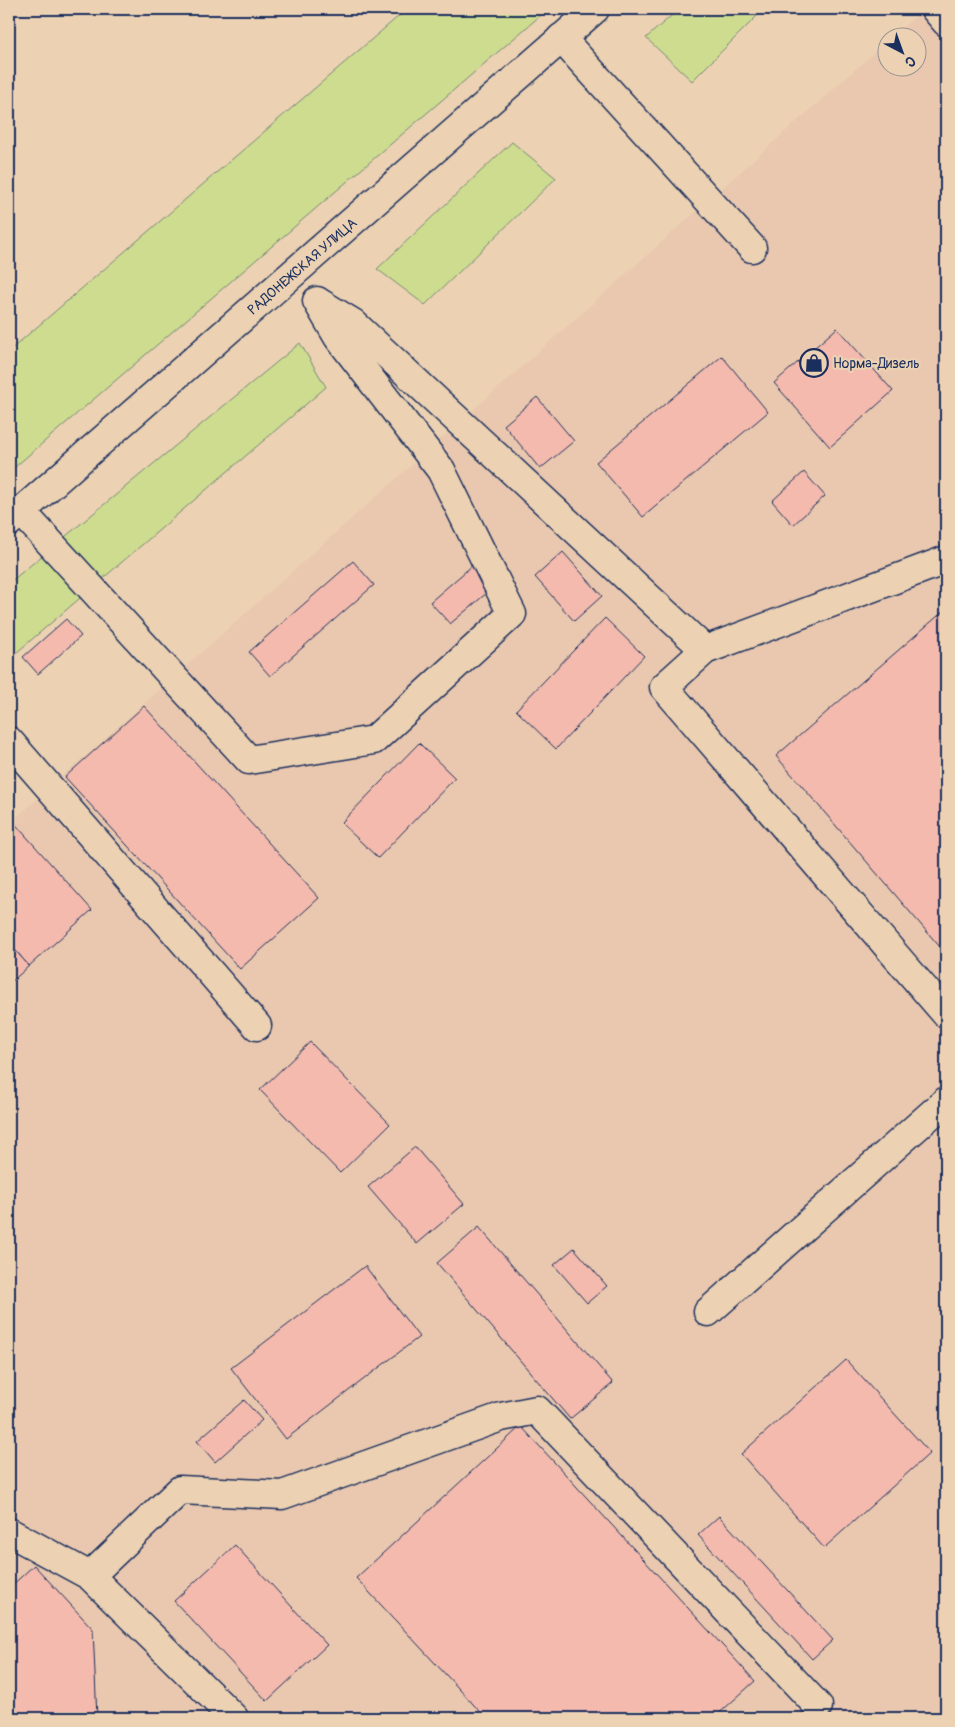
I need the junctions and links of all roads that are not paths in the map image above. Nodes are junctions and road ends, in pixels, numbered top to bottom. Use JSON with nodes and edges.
{"nodes":[{"id":1,"x":595,"y":9,"type":"edge"},
{"id":2,"x":935,"y":9,"type":"edge"},
{"id":3,"x":946,"y":22,"type":"edge"},
{"id":4,"x":561,"y":38,"type":"junction"},
{"id":5,"x":752,"y":248,"type":"dead end"},
{"id":6,"x":290,"y":277,"type":"junction"},
{"id":7,"x":317,"y":301,"type":"junction"},
{"id":8,"x":15,"y":517,"type":"edge"},
{"id":9,"x":946,"y":560,"type":"edge"},
{"id":10,"x":705,"y":650,"type":"junction"},
{"id":11,"x":9,"y":741,"type":"edge"},
{"id":12,"x":946,"y":1014,"type":"edge"},
{"id":13,"x":257,"y":1026,"type":"dead end"},
{"id":14,"x":946,"y":1102,"type":"edge"},
{"id":15,"x":708,"y":1312,"type":"dead end"},
{"id":16,"x":9,"y":1532,"type":"edge"},
{"id":17,"x":90,"y":1576,"type":"junction"},
{"id":18,"x":818,"y":1706,"type":"dead end"},
{"id":19,"x":234,"y":1718,"type":"edge"}],
"edges":[{"from":1,"to":4,"type":"street","name":"РАДОНЕЖСКАЯ УЛИЦА"},
{"from":2,"to":3,"type":"street"},
{"from":4,"to":5,"type":"street"},
{"from":4,"to":6,"type":"street","name":"РАДОНЕЖСКАЯ УЛИЦА"},
{"from":6,"to":7,"type":"street"},
{"from":6,"to":8,"type":"street","name":"РАДОНЕЖСКАЯ УЛИЦА"},
{"from":7,"to":8,"type":"street"},
{"from":7,"to":10,"type":"street"},
{"from":9,"to":10,"type":"street"},
{"from":10,"to":12,"type":"street"},
{"from":11,"to":13,"type":"street"},
{"from":14,"to":15,"type":"street"},
{"from":16,"to":17,"type":"street"},
{"from":17,"to":18,"type":"street"},
{"from":17,"to":19,"type":"street"}]}
